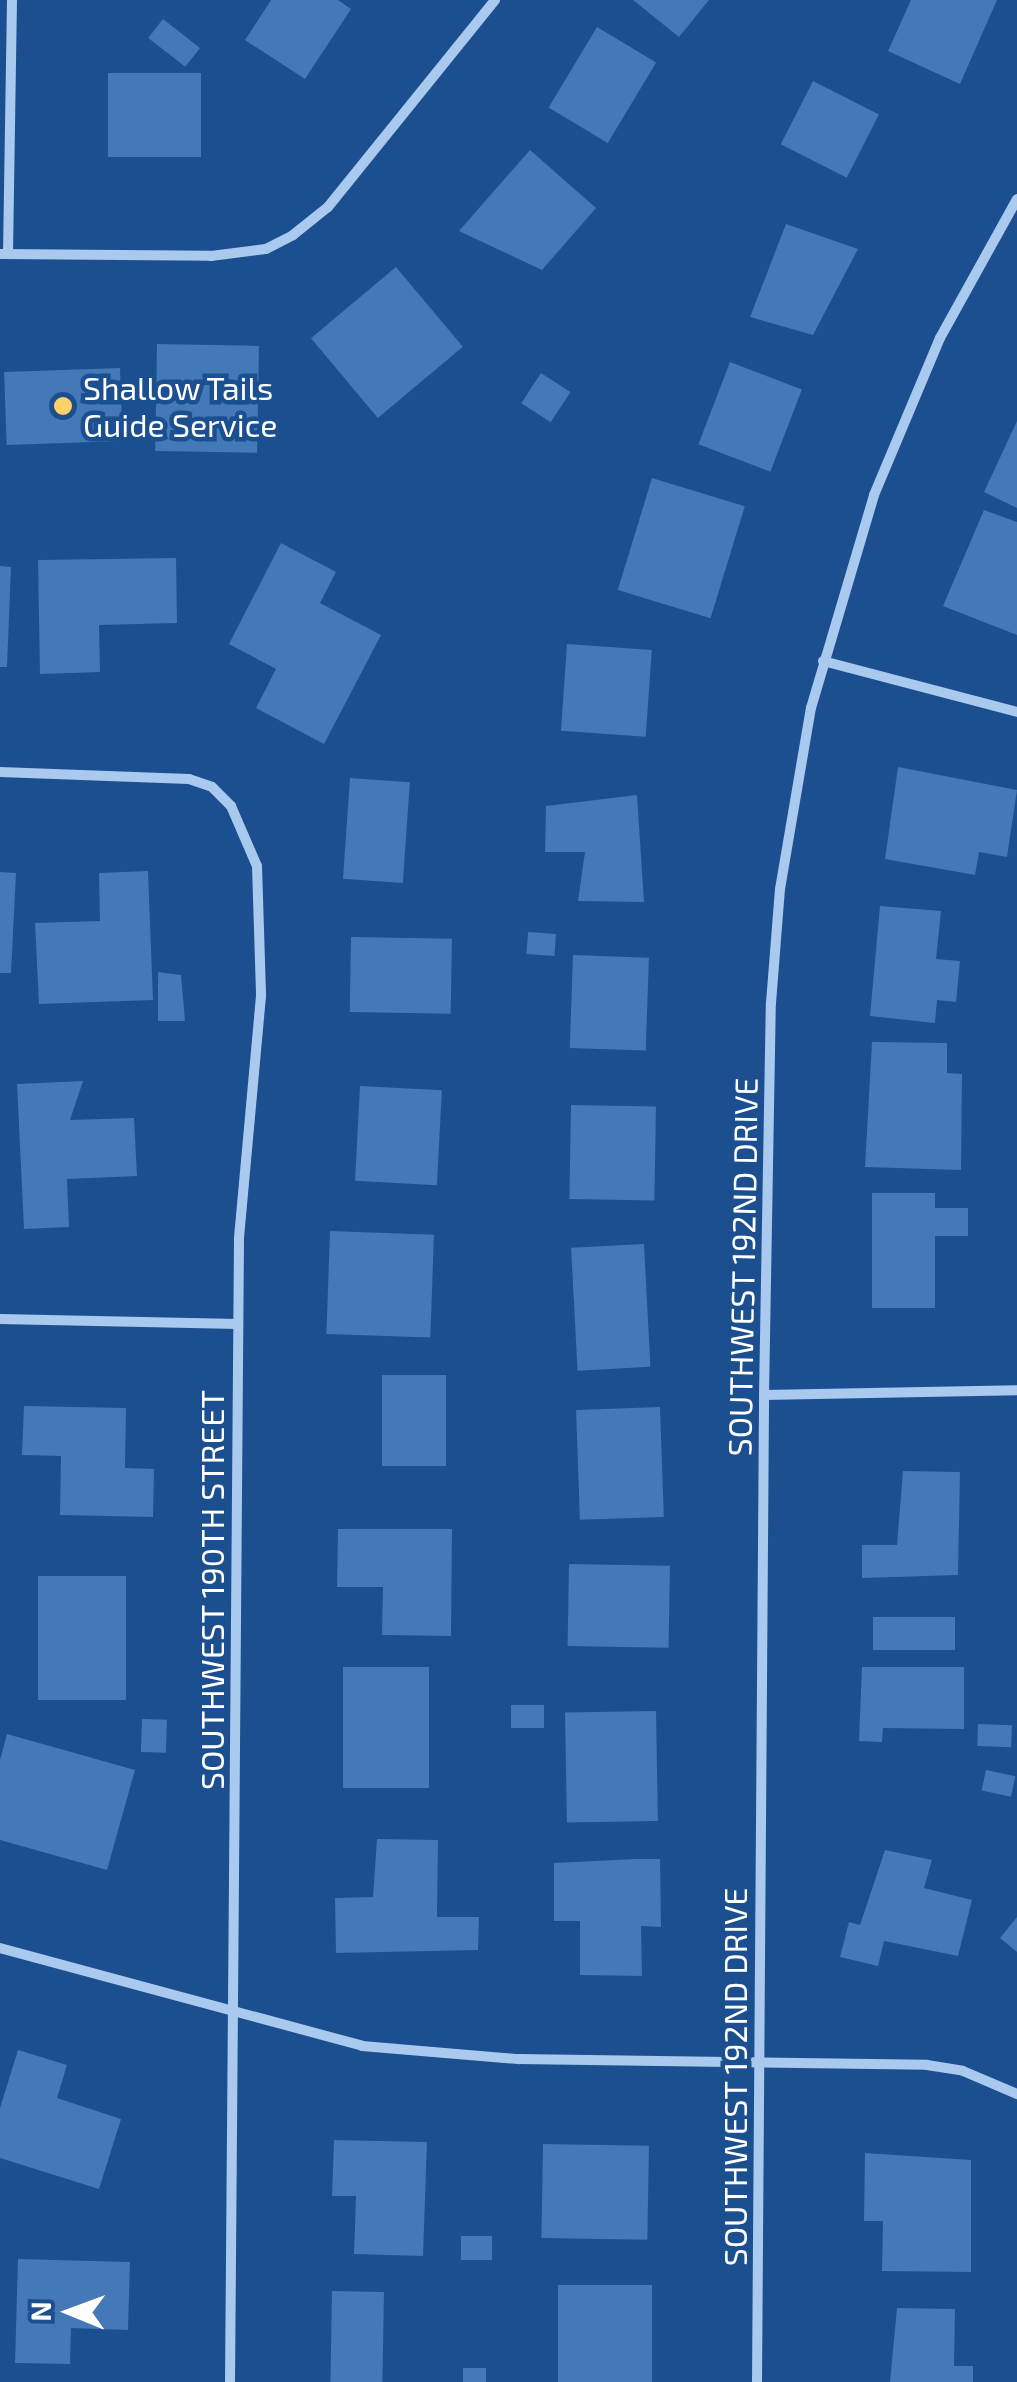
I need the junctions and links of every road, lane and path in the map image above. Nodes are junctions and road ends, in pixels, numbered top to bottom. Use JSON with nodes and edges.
{"nodes":[{"id":1,"x":12,"y":0,"type":"edge"},
{"id":2,"x":495,"y":0,"type":"edge"},
{"id":3,"x":1017,"y":199,"type":"edge"},
{"id":4,"x":4,"y":254,"type":"edge"},
{"id":5,"x":822,"y":661,"type":"junction"},
{"id":6,"x":1017,"y":712,"type":"edge"},
{"id":7,"x":0,"y":772,"type":"edge"},
{"id":8,"x":0,"y":1318,"type":"edge"},
{"id":9,"x":238,"y":1324,"type":"junction"},
{"id":10,"x":1017,"y":1390,"type":"edge"},
{"id":11,"x":764,"y":1395,"type":"junction"},
{"id":12,"x":0,"y":1948,"type":"edge"},
{"id":13,"x":232,"y":2012,"type":"junction"},
{"id":14,"x":760,"y":2062,"type":"junction"},
{"id":15,"x":1017,"y":2094,"type":"edge"},
{"id":16,"x":230,"y":2382,"type":"edge"},
{"id":17,"x":757,"y":2382,"type":"edge"}],
"edges":[{"from":1,"to":4,"type":"street"},
{"from":2,"to":4,"type":"street"},
{"from":3,"to":5,"type":"street","name":"SOUTHWEST 192ND DRIVE"},
{"from":5,"to":6,"type":"street"},
{"from":5,"to":11,"type":"street","name":"SOUTHWEST 192ND DRIVE"},
{"from":7,"to":9,"type":"street","name":"SOUTHWEST 190TH STREET"},
{"from":8,"to":9,"type":"street"},
{"from":9,"to":13,"type":"street","name":"SOUTHWEST 190TH STREET"},
{"from":10,"to":11,"type":"street"},
{"from":11,"to":14,"type":"street","name":"SOUTHWEST 192ND DRIVE"},
{"from":12,"to":13,"type":"street"},
{"from":13,"to":14,"type":"street"},
{"from":13,"to":16,"type":"street","name":"SOUTHWEST 190TH STREET"},
{"from":14,"to":15,"type":"street"},
{"from":14,"to":17,"type":"street","name":"SOUTHWEST 192ND DRIVE"}]}
